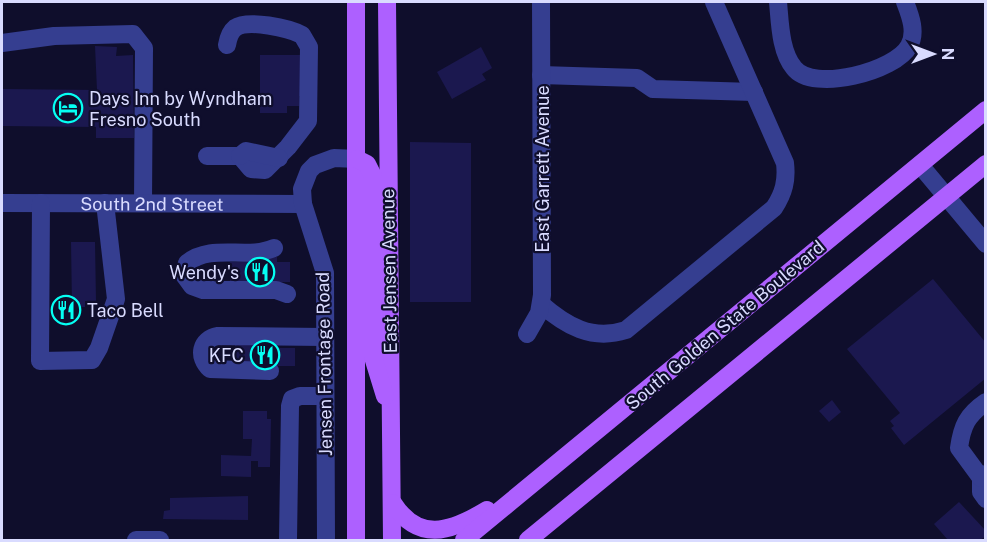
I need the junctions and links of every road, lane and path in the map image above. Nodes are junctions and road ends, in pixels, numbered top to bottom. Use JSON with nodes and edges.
{"nodes":[{"id":1,"x":356,"y":2,"type":"edge"},
{"id":2,"x":387,"y":2,"type":"edge"},
{"id":3,"x":541,"y":2,"type":"edge"},
{"id":4,"x":714,"y":2,"type":"edge"},
{"id":5,"x":778,"y":2,"type":"edge"},
{"id":6,"x":905,"y":2,"type":"edge"},
{"id":7,"x":2,"y":44,"type":"edge"},
{"id":8,"x":227,"y":45,"type":"dead end"},
{"id":9,"x":541,"y":75,"type":"junction"},
{"id":10,"x":754,"y":92,"type":"junction"},
{"id":11,"x":986,"y":110,"type":"edge"},
{"id":12,"x":207,"y":156,"type":"dead end"},
{"id":13,"x":357,"y":159,"type":"junction"},
{"id":14,"x":986,"y":164,"type":"edge"},
{"id":15,"x":920,"y":165,"type":"junction"},
{"id":16,"x":946,"y":196,"type":"junction"},
{"id":17,"x":2,"y":203,"type":"edge"},
{"id":18,"x":41,"y":203,"type":"junction"},
{"id":19,"x":105,"y":203,"type":"junction"},
{"id":20,"x":144,"y":203,"type":"junction"},
{"id":21,"x":303,"y":204,"type":"junction"},
{"id":22,"x":986,"y":244,"type":"edge"},
{"id":23,"x":274,"y":248,"type":"dead end"},
{"id":24,"x":287,"y":294,"type":"dead end"},
{"id":25,"x":541,"y":304,"type":"junction"},
{"id":26,"x":526,"y":334,"type":"dead end"},
{"id":27,"x":324,"y":337,"type":"junction"},
{"id":28,"x":270,"y":371,"type":"dead end"},
{"id":29,"x":325,"y":396,"type":"junction"},
{"id":30,"x":986,"y":402,"type":"edge"},
{"id":31,"x":391,"y":418,"type":"junction"},
{"id":32,"x":983,"y":476,"type":"edge"},
{"id":33,"x":537,"y":480,"type":"junction"},
{"id":34,"x":986,"y":499,"type":"edge"},
{"id":35,"x":392,"y":501,"type":"junction"},
{"id":36,"x":558,"y":516,"type":"junction"},
{"id":37,"x":136,"y":540,"type":"edge"},
{"id":38,"x":160,"y":540,"type":"edge"},
{"id":39,"x":288,"y":540,"type":"edge"},
{"id":40,"x":326,"y":540,"type":"edge"},
{"id":41,"x":354,"y":540,"type":"edge"},
{"id":42,"x":392,"y":540,"type":"edge"},
{"id":43,"x":464,"y":540,"type":"edge"},
{"id":44,"x":528,"y":540,"type":"edge"},
{"id":45,"x":535,"y":540,"type":"edge"}],
"edges":[{"from":1,"to":13,"type":"main road","name":"East Jensen Avenue"},
{"from":2,"to":31,"type":"main road","name":"East Jensen Avenue"},
{"from":3,"to":9,"type":"street","name":"East Garrett Avenue"},
{"from":4,"to":10,"type":"street"},
{"from":5,"to":6,"type":"street"},
{"from":7,"to":20,"type":"street"},
{"from":8,"to":12,"type":"street"},
{"from":9,"to":10,"type":"street"},
{"from":9,"to":25,"type":"street","name":"East Garrett Avenue"},
{"from":10,"to":25,"type":"street"},
{"from":11,"to":15,"type":"main road","name":"South Golden State Boulevard"},
{"from":13,"to":21,"type":"street","name":"Jensen Frontage Road"},
{"from":13,"to":31,"type":"main road"},
{"from":13,"to":41,"type":"main road","name":"East Jensen Avenue"},
{"from":14,"to":16,"type":"main road"},
{"from":15,"to":16,"type":"street"},
{"from":15,"to":33,"type":"main road","name":"South Golden State Boulevard"},
{"from":16,"to":22,"type":"street"},
{"from":16,"to":36,"type":"main road"},
{"from":17,"to":18,"type":"street","name":"South 2nd Street"},
{"from":18,"to":19,"type":"street","name":"South 2nd Street"},
{"from":18,"to":19,"type":"street"},
{"from":19,"to":20,"type":"street","name":"South 2nd Street"},
{"from":20,"to":21,"type":"street","name":"South 2nd Street"},
{"from":21,"to":27,"type":"street","name":"Jensen Frontage Road"},
{"from":23,"to":24,"type":"street"},
{"from":25,"to":26,"type":"street","name":"East Garrett Avenue"},
{"from":27,"to":28,"type":"street"},
{"from":27,"to":29,"type":"street","name":"Jensen Frontage Road"},
{"from":29,"to":39,"type":"street"},
{"from":29,"to":40,"type":"street","name":"Jensen Frontage Road"},
{"from":30,"to":32,"type":"street"},
{"from":31,"to":35,"type":"main road","name":"East Jensen Avenue"},
{"from":32,"to":34,"type":"street"},
{"from":33,"to":35,"type":"main road"},
{"from":33,"to":43,"type":"main road","name":"South Golden State Boulevard"},
{"from":35,"to":42,"type":"main road","name":"East Jensen Avenue"},
{"from":36,"to":44,"type":"main road"},
{"from":36,"to":45,"type":"main road"},
{"from":37,"to":38,"type":"street"}]}
